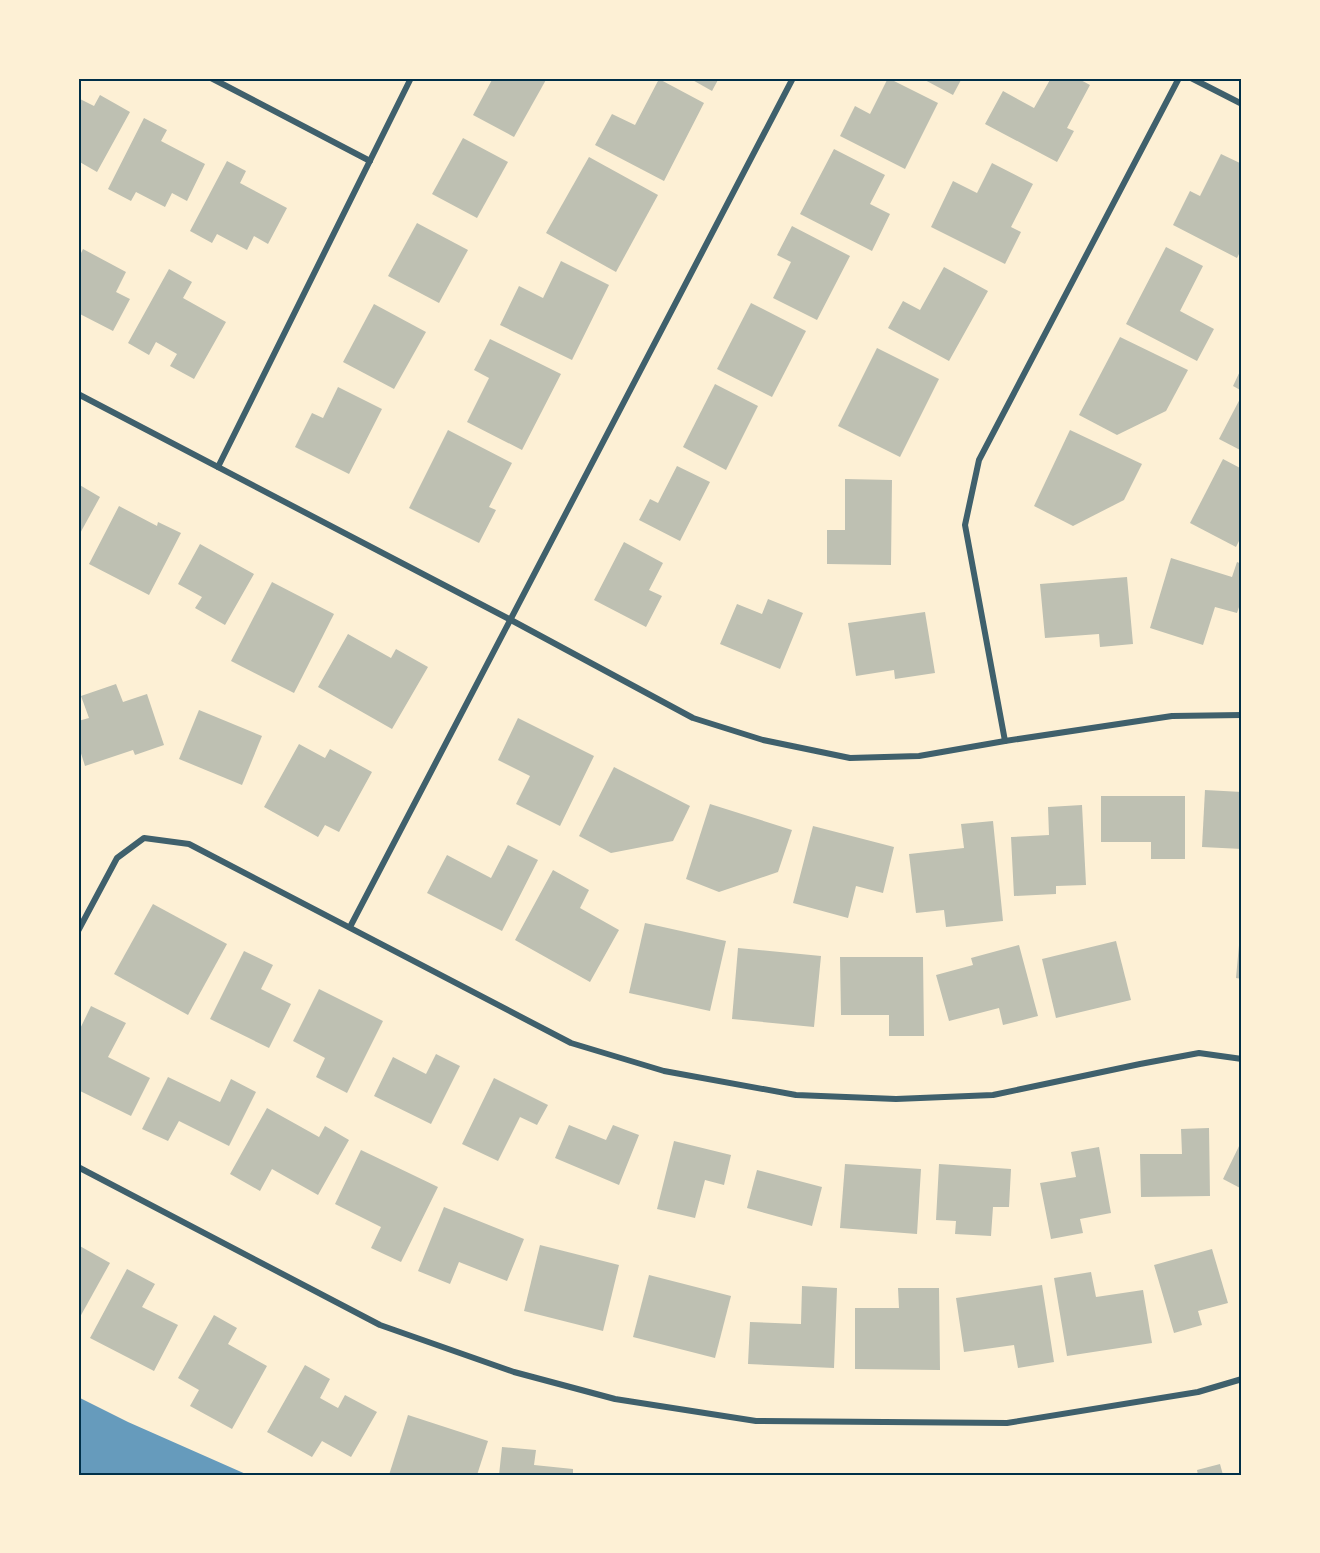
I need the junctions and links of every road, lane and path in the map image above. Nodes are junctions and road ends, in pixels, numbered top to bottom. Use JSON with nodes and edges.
{"nodes":[{"id":1,"x":211,"y":78,"type":"edge"},
{"id":2,"x":411,"y":78,"type":"edge"},
{"id":3,"x":793,"y":78,"type":"edge"},
{"id":4,"x":1179,"y":78,"type":"edge"},
{"id":5,"x":1191,"y":78,"type":"edge"},
{"id":6,"x":1242,"y":104,"type":"edge"},
{"id":7,"x":370,"y":161,"type":"junction"},
{"id":8,"x":78,"y":394,"type":"edge"},
{"id":9,"x":218,"y":468,"type":"junction"},
{"id":10,"x":511,"y":620,"type":"junction"},
{"id":11,"x":1242,"y":715,"type":"edge"},
{"id":12,"x":1005,"y":741,"type":"junction"},
{"id":13,"x":350,"y":927,"type":"junction"},
{"id":14,"x":78,"y":931,"type":"edge"},
{"id":15,"x":1242,"y":1059,"type":"edge"},
{"id":16,"x":78,"y":1167,"type":"edge"},
{"id":17,"x":1242,"y":1379,"type":"edge"}],
"edges":[{"from":1,"to":7,"type":"street"},
{"from":2,"to":7,"type":"street"},
{"from":3,"to":10,"type":"street"},
{"from":4,"to":12,"type":"street"},
{"from":5,"to":6,"type":"street"},
{"from":7,"to":9,"type":"street"},
{"from":8,"to":9,"type":"street"},
{"from":9,"to":10,"type":"street"},
{"from":10,"to":12,"type":"street"},
{"from":10,"to":13,"type":"street"},
{"from":11,"to":12,"type":"street"},
{"from":13,"to":14,"type":"street"},
{"from":13,"to":15,"type":"street"},
{"from":16,"to":17,"type":"street"}]}
